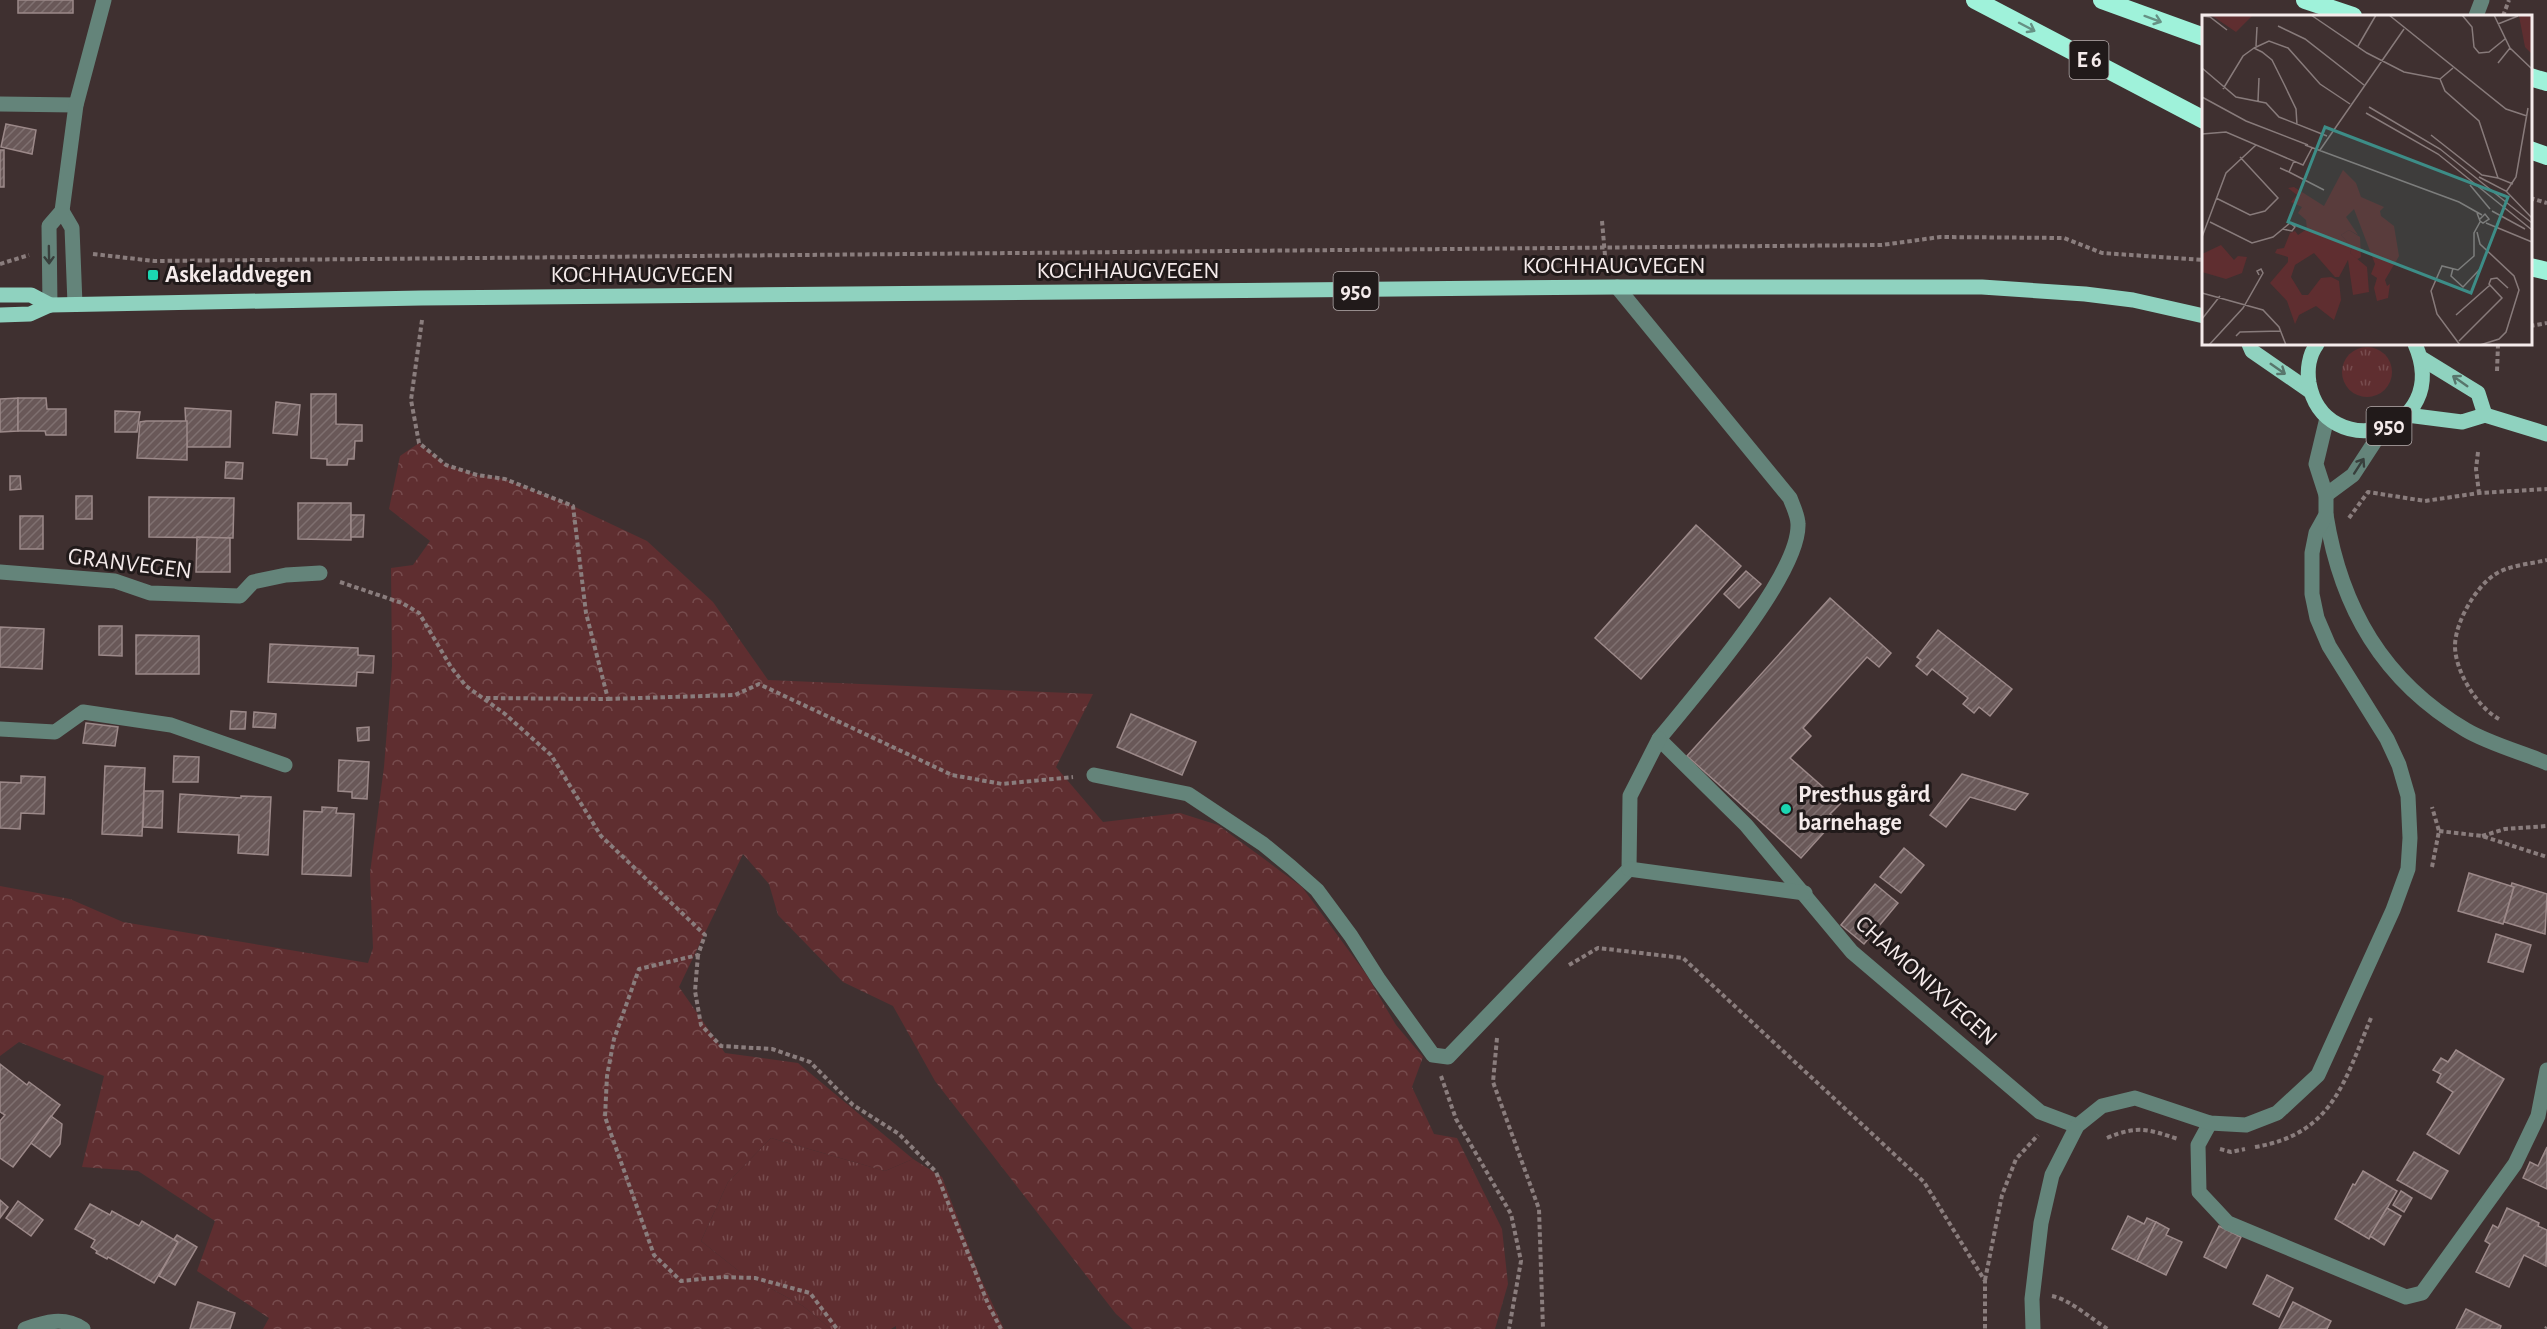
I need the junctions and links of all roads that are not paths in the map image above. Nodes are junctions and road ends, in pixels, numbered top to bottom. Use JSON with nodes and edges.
{"nodes":[{"id":1,"x":104,"y":0,"type":"edge"},
{"id":2,"x":1975,"y":0,"type":"edge"},
{"id":3,"x":2102,"y":0,"type":"edge"},
{"id":4,"x":2305,"y":0,"type":"edge"},
{"id":5,"x":2482,"y":0,"type":"edge"},
{"id":6,"x":2350,"y":15,"type":"edge"},
{"id":7,"x":2476,"y":15,"type":"edge"},
{"id":8,"x":2202,"y":36,"type":"edge"},
{"id":9,"x":2532,"y":78,"type":"edge"},
{"id":10,"x":2547,"y":82,"type":"edge"},
{"id":11,"x":0,"y":104,"type":"edge"},
{"id":12,"x":76,"y":105,"type":"junction"},
{"id":13,"x":2202,"y":119,"type":"edge"},
{"id":14,"x":2532,"y":151,"type":"edge"},
{"id":15,"x":2547,"y":156,"type":"edge"},
{"id":16,"x":62,"y":210,"type":"junction"},
{"id":17,"x":2532,"y":268,"type":"edge"},
{"id":18,"x":2547,"y":272,"type":"edge"},
{"id":19,"x":1617,"y":287,"type":"junction"},
{"id":20,"x":0,"y":295,"type":"edge"},
{"id":21,"x":75,"y":304,"type":"junction"},
{"id":22,"x":50,"y":305,"type":"junction"},
{"id":23,"x":0,"y":315,"type":"edge"},
{"id":24,"x":2202,"y":316,"type":"edge"},
{"id":25,"x":2249,"y":345,"type":"edge"},
{"id":26,"x":2317,"y":345,"type":"edge"},
{"id":27,"x":2418,"y":351,"type":"edge"},
{"id":28,"x":2310,"y":391,"type":"junction"},
{"id":29,"x":2407,"y":415,"type":"junction"},
{"id":30,"x":2485,"y":415,"type":"junction"},
{"id":31,"x":2327,"y":417,"type":"junction"},
{"id":32,"x":2383,"y":429,"type":"junction"},
{"id":33,"x":2547,"y":434,"type":"edge"},
{"id":34,"x":2325,"y":495,"type":"junction"},
{"id":35,"x":2326,"y":515,"type":"junction"},
{"id":36,"x":0,"y":572,"type":"edge"},
{"id":37,"x":320,"y":573,"type":"road end"},
{"id":38,"x":0,"y":729,"type":"edge"},
{"id":39,"x":1659,"y":739,"type":"junction"},
{"id":40,"x":2547,"y":762,"type":"edge"},
{"id":41,"x":285,"y":765,"type":"dead end"},
{"id":42,"x":1094,"y":775,"type":"road end"},
{"id":43,"x":1629,"y":869,"type":"junction"},
{"id":44,"x":1805,"y":893,"type":"junction"},
{"id":45,"x":2547,"y":1070,"type":"edge"},
{"id":46,"x":2210,"y":1123,"type":"junction"},
{"id":47,"x":2077,"y":1126,"type":"junction"},
{"id":48,"x":25,"y":1329,"type":"edge"},
{"id":49,"x":83,"y":1329,"type":"edge"},
{"id":50,"x":2033,"y":1329,"type":"edge"}],
"edges":[{"from":1,"to":12,"type":"street"},
{"from":2,"to":13,"type":"highway","number":"E 6","one_way":true},
{"from":3,"to":8,"type":"highway","one_way":true},
{"from":4,"to":6,"type":"highway"},
{"from":5,"to":7,"type":"street"},
{"from":9,"to":10,"type":"highway"},
{"from":11,"to":12,"type":"street"},
{"from":12,"to":16,"type":"street"},
{"from":14,"to":15,"type":"highway"},
{"from":16,"to":21,"type":"street"},
{"from":16,"to":22,"type":"street","one_way":true},
{"from":17,"to":18,"type":"highway"},
{"from":19,"to":21,"type":"main road","name":"KOCHHAUGVEGEN","number":"950"},
{"from":19,"to":24,"type":"main road","name":"KOCHHAUGVEGEN","number":"950"},
{"from":19,"to":39,"type":"street"},
{"from":20,"to":22,"type":"main road","name":"KOCHHAUGVEGEN","number":"950"},
{"from":21,"to":22,"type":"main road","name":"KOCHHAUGVEGEN","number":"950"},
{"from":22,"to":23,"type":"main road","name":"KOCHHAUGVEGEN","number":"950"},
{"from":25,"to":28,"type":"main road","one_way":true},
{"from":26,"to":28,"type":"main road"},
{"from":27,"to":29,"type":"main road","number":"950"},
{"from":30,"to":27,"type":"main road","number":"950","one_way":true},
{"from":28,"to":31,"type":"main road"},
{"from":29,"to":30,"type":"main road","number":"950"},
{"from":29,"to":32,"type":"main road","number":"950"},
{"from":30,"to":33,"type":"main road","number":"950"},
{"from":31,"to":32,"type":"main road","number":"950"},
{"from":31,"to":34,"type":"street"},
{"from":34,"to":32,"type":"street","one_way":true},
{"from":34,"to":35,"type":"street"},
{"from":35,"to":40,"type":"street"},
{"from":35,"to":46,"type":"street"},
{"from":36,"to":37,"type":"street","name":"GRANVEGEN"},
{"from":38,"to":41,"type":"street"},
{"from":39,"to":43,"type":"street"},
{"from":39,"to":44,"type":"street","name":"CHAMONIXVEGEN"},
{"from":42,"to":43,"type":"street"},
{"from":43,"to":44,"type":"street"},
{"from":44,"to":47,"type":"street","name":"CHAMONIXVEGEN"},
{"from":45,"to":46,"type":"street"},
{"from":46,"to":47,"type":"street"},
{"from":47,"to":50,"type":"street"},
{"from":48,"to":49,"type":"street"}]}
